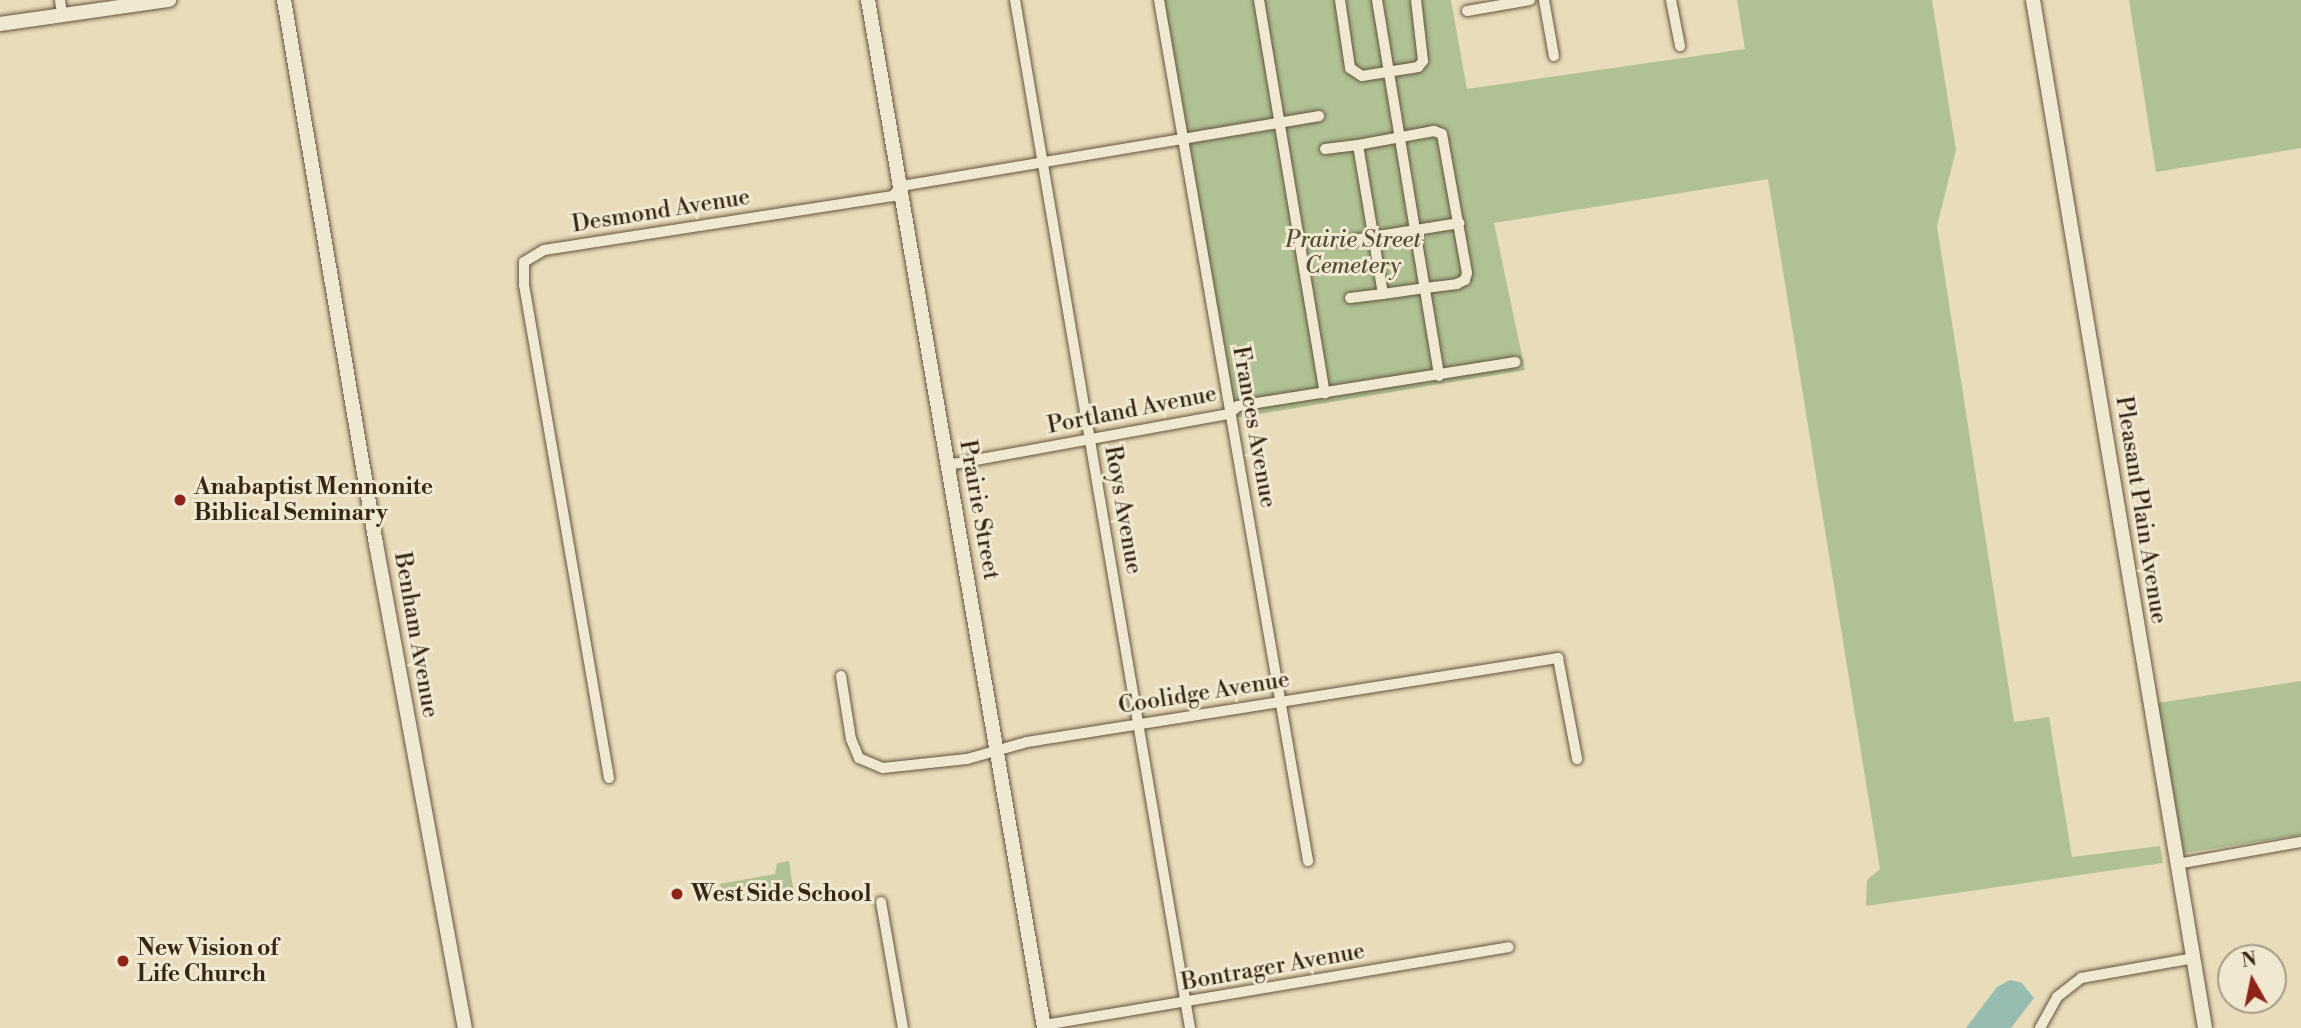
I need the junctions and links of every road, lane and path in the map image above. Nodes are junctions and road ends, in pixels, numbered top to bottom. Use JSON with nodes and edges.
{"nodes":[{"id":1,"x":60,"y":0,"type":"edge"},
{"id":2,"x":169,"y":0,"type":"edge"},
{"id":3,"x":284,"y":0,"type":"edge"},
{"id":4,"x":868,"y":0,"type":"edge"},
{"id":5,"x":1015,"y":0,"type":"edge"},
{"id":6,"x":1159,"y":0,"type":"edge"},
{"id":7,"x":1259,"y":0,"type":"edge"},
{"id":8,"x":1339,"y":0,"type":"edge"},
{"id":9,"x":1377,"y":0,"type":"edge"},
{"id":10,"x":1416,"y":0,"type":"edge"},
{"id":11,"x":1530,"y":0,"type":"edge"},
{"id":12,"x":1544,"y":0,"type":"edge"},
{"id":13,"x":1671,"y":0,"type":"edge"},
{"id":14,"x":2033,"y":0,"type":"edge"},
{"id":15,"x":1466,"y":11,"type":"dead end"},
{"id":16,"x":62,"y":15,"type":"junction"},
{"id":17,"x":0,"y":24,"type":"edge"},
{"id":18,"x":1680,"y":46,"type":"dead end"},
{"id":19,"x":1554,"y":57,"type":"dead end"},
{"id":20,"x":1389,"y":71,"type":"junction"},
{"id":21,"x":1319,"y":116,"type":"dead end"},
{"id":22,"x":1279,"y":121,"type":"junction"},
{"id":23,"x":1183,"y":137,"type":"junction"},
{"id":24,"x":1400,"y":138,"type":"junction"},
{"id":25,"x":1357,"y":145,"type":"junction"},
{"id":26,"x":1325,"y":149,"type":"dead end"},
{"id":27,"x":1042,"y":161,"type":"junction"},
{"id":28,"x":901,"y":186,"type":"junction"},
{"id":29,"x":1459,"y":223,"type":"junction"},
{"id":30,"x":1415,"y":231,"type":"junction"},
{"id":31,"x":1374,"y":237,"type":"junction"},
{"id":32,"x":1341,"y":242,"type":"dead end"},
{"id":33,"x":1425,"y":288,"type":"junction"},
{"id":34,"x":1383,"y":294,"type":"junction"},
{"id":35,"x":1350,"y":298,"type":"dead end"},
{"id":36,"x":1516,"y":362,"type":"dead end"},
{"id":37,"x":1439,"y":376,"type":"junction"},
{"id":38,"x":1325,"y":394,"type":"junction"},
{"id":39,"x":1229,"y":414,"type":"junction"},
{"id":40,"x":1090,"y":440,"type":"junction"},
{"id":41,"x":948,"y":465,"type":"junction"},
{"id":42,"x":841,"y":676,"type":"dead end"},
{"id":43,"x":1283,"y":702,"type":"junction"},
{"id":44,"x":1139,"y":725,"type":"junction"},
{"id":45,"x":998,"y":749,"type":"junction"},
{"id":46,"x":1577,"y":759,"type":"dead end"},
{"id":47,"x":609,"y":778,"type":"dead end"},
{"id":48,"x":2301,"y":842,"type":"edge"},
{"id":49,"x":1308,"y":861,"type":"dead end"},
{"id":50,"x":2177,"y":864,"type":"junction"},
{"id":51,"x":881,"y":902,"type":"dead end"},
{"id":52,"x":1509,"y":947,"type":"dead end"},
{"id":53,"x":2194,"y":958,"type":"junction"},
{"id":54,"x":1186,"y":1003,"type":"junction"},
{"id":55,"x":1044,"y":1027,"type":"edge"},
{"id":56,"x":465,"y":1028,"type":"edge"},
{"id":57,"x":902,"y":1028,"type":"edge"},
{"id":58,"x":1190,"y":1028,"type":"edge"},
{"id":59,"x":2040,"y":1028,"type":"edge"},
{"id":60,"x":2206,"y":1028,"type":"edge"}],
"edges":[{"from":1,"to":16,"type":"street"},
{"from":2,"to":16,"type":"main road"},
{"from":3,"to":56,"type":"main road","name":"Benham Avenue"},
{"from":4,"to":28,"type":"main road","name":"Prairie Street"},
{"from":5,"to":27,"type":"street","name":"Roys Avenue"},
{"from":6,"to":23,"type":"street","name":"Frances Avenue"},
{"from":7,"to":22,"type":"street"},
{"from":8,"to":20,"type":"street"},
{"from":9,"to":20,"type":"street"},
{"from":10,"to":20,"type":"street"},
{"from":11,"to":15,"type":"street"},
{"from":12,"to":19,"type":"street"},
{"from":13,"to":18,"type":"street"},
{"from":14,"to":50,"type":"main road","name":"Pleasant Plain Avenue"},
{"from":16,"to":17,"type":"main road"},
{"from":20,"to":24,"type":"street"},
{"from":21,"to":22,"type":"street","name":"Desmond Avenue"},
{"from":22,"to":23,"type":"street","name":"Desmond Avenue"},
{"from":22,"to":38,"type":"street"},
{"from":23,"to":27,"type":"street","name":"Desmond Avenue"},
{"from":23,"to":39,"type":"street","name":"Frances Avenue"},
{"from":24,"to":25,"type":"street"},
{"from":24,"to":29,"type":"street"},
{"from":24,"to":30,"type":"street"},
{"from":25,"to":26,"type":"street"},
{"from":25,"to":31,"type":"street"},
{"from":27,"to":28,"type":"street","name":"Desmond Avenue"},
{"from":27,"to":40,"type":"street","name":"Roys Avenue"},
{"from":28,"to":41,"type":"main road","name":"Prairie Street"},
{"from":28,"to":47,"type":"street","name":"Desmond Avenue"},
{"from":29,"to":30,"type":"street"},
{"from":29,"to":33,"type":"street"},
{"from":30,"to":31,"type":"street"},
{"from":30,"to":33,"type":"street"},
{"from":31,"to":32,"type":"street"},
{"from":31,"to":34,"type":"street"},
{"from":33,"to":34,"type":"street"},
{"from":33,"to":37,"type":"street"},
{"from":34,"to":35,"type":"street"},
{"from":36,"to":37,"type":"street","name":"Portland Avenue"},
{"from":37,"to":38,"type":"street","name":"Portland Avenue"},
{"from":38,"to":39,"type":"street","name":"Portland Avenue"},
{"from":39,"to":40,"type":"street","name":"Portland Avenue"},
{"from":39,"to":43,"type":"street","name":"Frances Avenue"},
{"from":40,"to":41,"type":"street","name":"Portland Avenue"},
{"from":40,"to":44,"type":"street","name":"Roys Avenue"},
{"from":41,"to":45,"type":"main road","name":"Prairie Street"},
{"from":42,"to":45,"type":"street","name":"Coolidge Avenue"},
{"from":43,"to":44,"type":"street","name":"Coolidge Avenue"},
{"from":43,"to":46,"type":"street","name":"Coolidge Avenue"},
{"from":43,"to":49,"type":"street","name":"Frances Avenue"},
{"from":44,"to":45,"type":"street","name":"Coolidge Avenue"},
{"from":44,"to":54,"type":"street","name":"Roys Avenue"},
{"from":45,"to":55,"type":"main road","name":"Prairie Street"},
{"from":48,"to":50,"type":"street"},
{"from":50,"to":53,"type":"main road","name":"Pleasant Plain Avenue"},
{"from":51,"to":57,"type":"street"},
{"from":52,"to":54,"type":"street","name":"Bontrager Avenue"},
{"from":53,"to":59,"type":"street"},
{"from":53,"to":60,"type":"main road","name":"Pleasant Plain Avenue"},
{"from":54,"to":55,"type":"street","name":"Bontrager Avenue"},
{"from":54,"to":58,"type":"street","name":"Roys Avenue"}]}
